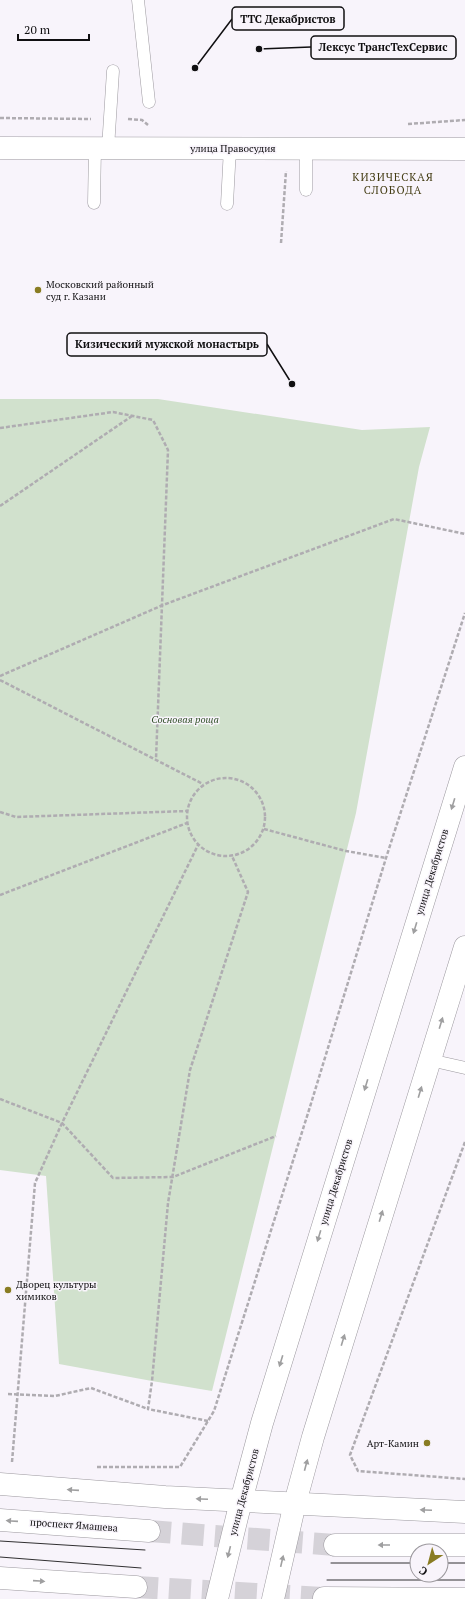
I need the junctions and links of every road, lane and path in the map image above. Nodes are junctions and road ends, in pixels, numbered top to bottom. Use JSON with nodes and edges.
{"nodes":[{"id":1,"x":138,"y":0,"type":"edge"},
{"id":2,"x":113,"y":71,"type":"dead end"},
{"id":3,"x":149,"y":102,"type":"dead end"},
{"id":4,"x":0,"y":118,"type":"edge"},
{"id":5,"x":111,"y":119,"type":"junction"},
{"id":6,"x":142,"y":120,"type":"dead end"},
{"id":7,"x":0,"y":148,"type":"edge"},
{"id":8,"x":102,"y":148,"type":"junction"},
{"id":9,"x":230,"y":148,"type":"junction"},
{"id":10,"x":306,"y":148,"type":"junction"},
{"id":11,"x":465,"y":149,"type":"edge"},
{"id":12,"x":285,"y":182,"type":"dead end"},
{"id":13,"x":306,"y":190,"type":"dead end"},
{"id":14,"x":94,"y":203,"type":"dead end"},
{"id":15,"x":227,"y":204,"type":"dead end"},
{"id":16,"x":281,"y":243,"type":"dead end"},
{"id":17,"x":133,"y":416,"type":"junction"},
{"id":18,"x":0,"y":428,"type":"edge"},
{"id":19,"x":0,"y":506,"type":"edge"},
{"id":20,"x":465,"y":534,"type":"edge"},
{"id":21,"x":163,"y":605,"type":"junction"},
{"id":22,"x":465,"y":612,"type":"edge"},
{"id":23,"x":0,"y":676,"type":"edge"},
{"id":24,"x":0,"y":680,"type":"edge"},
{"id":25,"x":156,"y":759,"type":"junction"},
{"id":26,"x":465,"y":767,"type":"edge"},
{"id":27,"x":203,"y":784,"type":"junction"},
{"id":28,"x":187,"y":811,"type":"junction"},
{"id":29,"x":0,"y":812,"type":"edge"},
{"id":30,"x":187,"y":823,"type":"junction"},
{"id":31,"x":264,"y":829,"type":"junction"},
{"id":32,"x":198,"y":845,"type":"junction"},
{"id":33,"x":232,"y":856,"type":"junction"},
{"id":34,"x":386,"y":858,"type":"junction"},
{"id":35,"x":0,"y":895,"type":"edge"},
{"id":36,"x":465,"y":947,"type":"edge"},
{"id":37,"x":430,"y":1060,"type":"junction"},
{"id":38,"x":465,"y":1068,"type":"edge"},
{"id":39,"x":0,"y":1099,"type":"edge"},
{"id":40,"x":62,"y":1123,"type":"junction"},
{"id":41,"x":276,"y":1136,"type":"dead end"},
{"id":42,"x":465,"y":1142,"type":"edge"},
{"id":43,"x":464,"y":1147,"type":"edge"},
{"id":44,"x":173,"y":1177,"type":"junction"},
{"id":45,"x":8,"y":1394,"type":"dead end"},
{"id":46,"x":18,"y":1394,"type":"junction"},
{"id":47,"x":148,"y":1409,"type":"junction"},
{"id":48,"x":208,"y":1421,"type":"junction"},
{"id":49,"x":6,"y":1462,"type":"dead end"},
{"id":50,"x":12,"y":1463,"type":"junction"},
{"id":51,"x":19,"y":1463,"type":"dead end"},
{"id":52,"x":94,"y":1466,"type":"dead end"},
{"id":53,"x":465,"y":1479,"type":"edge"},
{"id":54,"x":0,"y":1484,"type":"edge"},
{"id":55,"x":241,"y":1501,"type":"junction"},
{"id":56,"x":295,"y":1503,"type":"junction"},
{"id":57,"x":465,"y":1512,"type":"edge"},
{"id":58,"x":0,"y":1520,"type":"edge"},
{"id":59,"x":149,"y":1531,"type":"tunnel mouth"},
{"id":60,"x":335,"y":1545,"type":"tunnel mouth"},
{"id":61,"x":465,"y":1545,"type":"edge"},
{"id":62,"x":0,"y":1578,"type":"edge"},
{"id":63,"x":136,"y":1587,"type":"tunnel mouth"},
{"id":64,"x":324,"y":1598,"type":"edge"},
{"id":65,"x":217,"y":1599,"type":"edge"},
{"id":66,"x":273,"y":1599,"type":"edge"},
{"id":67,"x":465,"y":1599,"type":"edge"}],
"edges":[{"from":1,"to":3,"type":"lane"},
{"from":2,"to":5,"type":"lane"},
{"from":4,"to":5,"type":"path"},
{"from":5,"to":6,"type":"path"},
{"from":5,"to":8,"type":"lane"},
{"from":7,"to":8,"type":"main road","name":"улица Правосудия"},
{"from":8,"to":9,"type":"main road","name":"улица Правосудия"},
{"from":8,"to":14,"type":"lane"},
{"from":9,"to":10,"type":"main road","name":"улица Правосудия"},
{"from":9,"to":15,"type":"lane"},
{"from":10,"to":11,"type":"main road","name":"улица Правосудия"},
{"from":10,"to":13,"type":"lane"},
{"from":12,"to":16,"type":"path"},
{"from":17,"to":18,"type":"path"},
{"from":17,"to":19,"type":"path"},
{"from":17,"to":21,"type":"path"},
{"from":20,"to":21,"type":"path"},
{"from":21,"to":23,"type":"path"},
{"from":21,"to":25,"type":"path"},
{"from":22,"to":34,"type":"path"},
{"from":24,"to":25,"type":"path"},
{"from":25,"to":27,"type":"path"},
{"from":26,"to":55,"type":"main road","name":"улица Декабристов","one_way":true},
{"from":27,"to":28,"type":"path"},
{"from":27,"to":31,"type":"path"},
{"from":28,"to":29,"type":"path"},
{"from":28,"to":30,"type":"path"},
{"from":30,"to":32,"type":"path"},
{"from":30,"to":35,"type":"path"},
{"from":31,"to":33,"type":"path"},
{"from":31,"to":34,"type":"path"},
{"from":32,"to":33,"type":"path"},
{"from":32,"to":40,"type":"path"},
{"from":33,"to":44,"type":"path"},
{"from":34,"to":48,"type":"path"},
{"from":37,"to":36,"type":"main road","one_way":true},
{"from":37,"to":38,"type":"lane"},
{"from":56,"to":37,"type":"main road","one_way":true},
{"from":39,"to":40,"type":"path"},
{"from":40,"to":44,"type":"path"},
{"from":40,"to":46,"type":"path"},
{"from":41,"to":44,"type":"path"},
{"from":42,"to":43,"type":"path"},
{"from":43,"to":53,"type":"path"},
{"from":44,"to":47,"type":"path"},
{"from":45,"to":46,"type":"path"},
{"from":46,"to":47,"type":"path"},
{"from":46,"to":50,"type":"path"},
{"from":47,"to":48,"type":"path"},
{"from":48,"to":52,"type":"path"},
{"from":49,"to":50,"type":"path"},
{"from":50,"to":51,"type":"path"},
{"from":55,"to":54,"type":"main road","one_way":true},
{"from":55,"to":56,"type":"main road"},
{"from":55,"to":65,"type":"main road","name":"улица Декабристов","one_way":true},
{"from":57,"to":56,"type":"main road","one_way":true},
{"from":66,"to":56,"type":"main road","one_way":true},
{"from":59,"to":58,"type":"main road","name":"проспект Ямашева","one_way":true},
{"from":61,"to":60,"type":"main road","one_way":true},
{"from":62,"to":63,"type":"main road","one_way":true},
{"from":64,"to":67,"type":"main road"}]}
